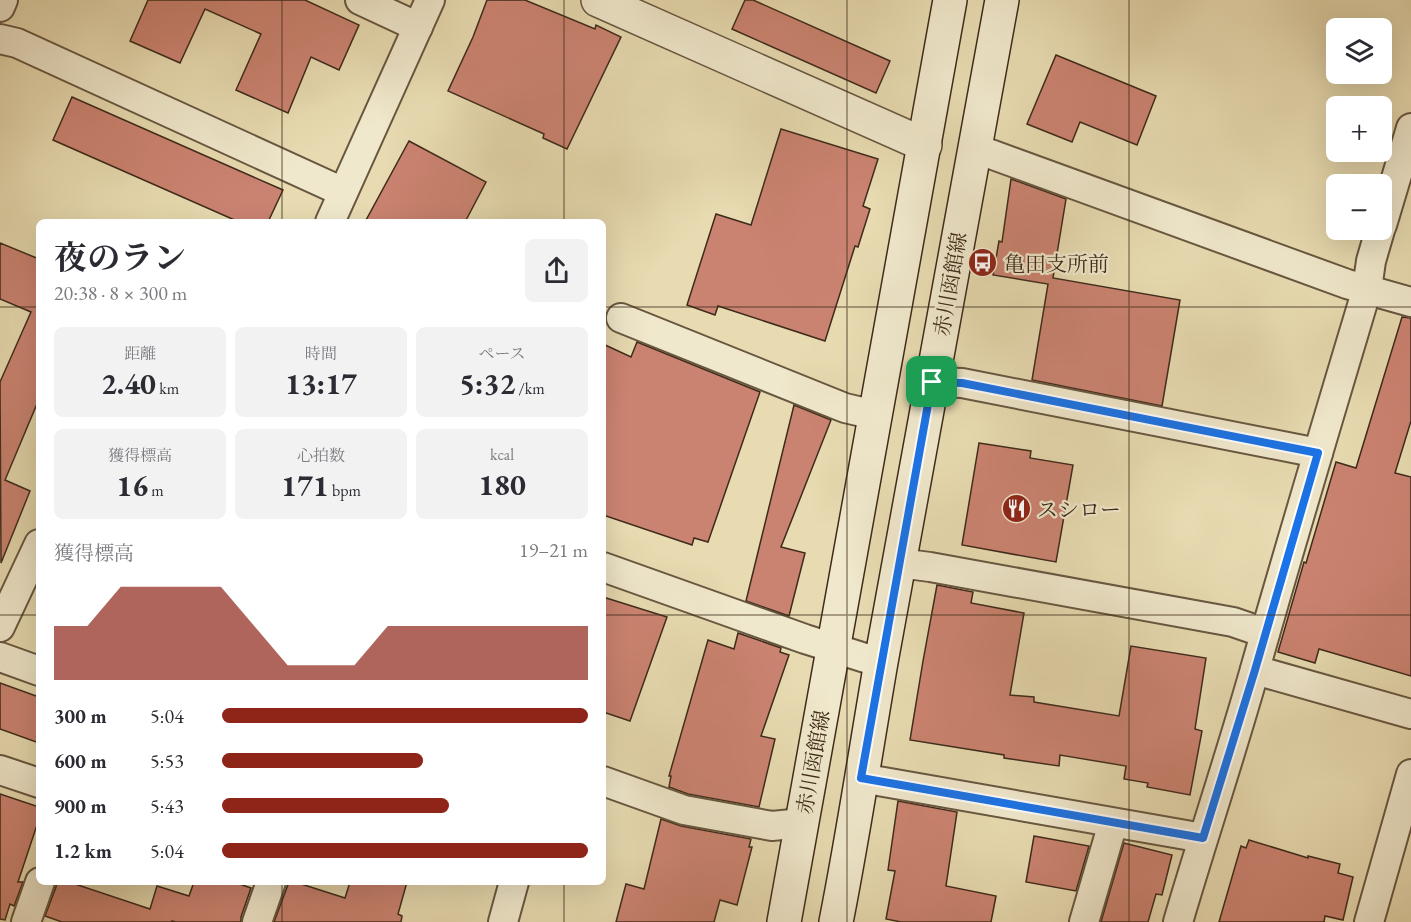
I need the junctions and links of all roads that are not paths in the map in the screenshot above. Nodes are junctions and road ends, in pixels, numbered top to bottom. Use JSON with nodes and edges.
{"nodes":[{"id":1,"x":3,"y":0,"type":"edge"},
{"id":2,"x":360,"y":0,"type":"edge"},
{"id":3,"x":430,"y":0,"type":"edge"},
{"id":4,"x":598,"y":0,"type":"edge"},
{"id":5,"x":950,"y":0,"type":"edge"},
{"id":6,"x":1002,"y":0,"type":"edge"},
{"id":7,"x":0,"y":7,"type":"edge"},
{"id":8,"x":418,"y":27,"type":"junction"},
{"id":9,"x":0,"y":39,"type":"edge"},
{"id":10,"x":1411,"y":128,"type":"edge"},
{"id":11,"x":925,"y":145,"type":"junction"},
{"id":12,"x":974,"y":148,"type":"junction"},
{"id":13,"x":1392,"y":191,"type":"edge"},
{"id":14,"x":343,"y":192,"type":"junction"},
{"id":15,"x":331,"y":219,"type":"edge"},
{"id":16,"x":1377,"y":240,"type":"edge"},
{"id":17,"x":1367,"y":289,"type":"junction"},
{"id":18,"x":1411,"y":302,"type":"edge"},
{"id":19,"x":621,"y":318,"type":"dead end"},
{"id":20,"x":932,"y":382,"type":"junction"},
{"id":21,"x":875,"y":416,"type":"junction"},
{"id":22,"x":1318,"y":453,"type":"junction"},
{"id":23,"x":36,"y":550,"type":"edge"},
{"id":24,"x":900,"y":563,"type":"junction"},
{"id":25,"x":606,"y":568,"type":"edge"},
{"id":26,"x":0,"y":627,"type":"edge"},
{"id":27,"x":1265,"y":633,"type":"junction"},
{"id":28,"x":834,"y":648,"type":"junction"},
{"id":29,"x":0,"y":657,"type":"edge"},
{"id":30,"x":881,"y":663,"type":"junction"},
{"id":31,"x":36,"y":670,"type":"edge"},
{"id":32,"x":1255,"y":670,"type":"junction"},
{"id":33,"x":1411,"y":714,"type":"edge"},
{"id":34,"x":0,"y":770,"type":"edge"},
{"id":35,"x":1411,"y":774,"type":"edge"},
{"id":36,"x":861,"y":778,"type":"junction"},
{"id":37,"x":36,"y":782,"type":"edge"},
{"id":38,"x":606,"y":782,"type":"edge"},
{"id":39,"x":1113,"y":823,"type":"junction"},
{"id":40,"x":802,"y":824,"type":"junction"},
{"id":41,"x":1203,"y":838,"type":"junction"},
{"id":42,"x":39,"y":885,"type":"edge"},
{"id":43,"x":270,"y":885,"type":"edge"},
{"id":44,"x":513,"y":885,"type":"edge"},
{"id":45,"x":26,"y":922,"type":"edge"},
{"id":46,"x":257,"y":922,"type":"edge"},
{"id":47,"x":503,"y":922,"type":"edge"},
{"id":48,"x":784,"y":922,"type":"edge"},
{"id":49,"x":836,"y":922,"type":"edge"},
{"id":50,"x":1084,"y":922,"type":"edge"},
{"id":51,"x":1178,"y":922,"type":"edge"},
{"id":52,"x":1369,"y":922,"type":"edge"}],
"edges":[{"from":1,"to":7,"type":"street"},
{"from":2,"to":8,"type":"street"},
{"from":3,"to":8,"type":"street"},
{"from":4,"to":11,"type":"main road"},
{"from":5,"to":11,"type":"main road","name":"赤川函館線"},
{"from":6,"to":12,"type":"main road","name":"赤川函館線"},
{"from":8,"to":14,"type":"street"},
{"from":9,"to":14,"type":"street"},
{"from":10,"to":13,"type":"street"},
{"from":11,"to":21,"type":"main road","name":"赤川函館線"},
{"from":12,"to":17,"type":"street"},
{"from":12,"to":20,"type":"main road","name":"赤川函館線"},
{"from":14,"to":15,"type":"street"},
{"from":16,"to":17,"type":"street"},
{"from":17,"to":18,"type":"street"},
{"from":17,"to":22,"type":"street"},
{"from":19,"to":21,"type":"street"},
{"from":20,"to":22,"type":"street"},
{"from":20,"to":24,"type":"main road","name":"赤川函館線"},
{"from":21,"to":28,"type":"main road","name":"赤川函館線"},
{"from":22,"to":27,"type":"street"},
{"from":23,"to":26,"type":"street"},
{"from":24,"to":27,"type":"street"},
{"from":24,"to":30,"type":"main road","name":"赤川函館線"},
{"from":25,"to":28,"type":"street"},
{"from":27,"to":32,"type":"street"},
{"from":28,"to":30,"type":"street"},
{"from":28,"to":40,"type":"main road","name":"赤川函館線"},
{"from":29,"to":31,"type":"street"},
{"from":30,"to":36,"type":"main road","name":"赤川函館線"},
{"from":32,"to":33,"type":"street"},
{"from":32,"to":41,"type":"street"},
{"from":34,"to":37,"type":"street"},
{"from":35,"to":52,"type":"street"},
{"from":36,"to":39,"type":"street"},
{"from":36,"to":49,"type":"main road","name":"赤川函館線"},
{"from":38,"to":40,"type":"street"},
{"from":39,"to":41,"type":"street"},
{"from":39,"to":50,"type":"street"},
{"from":40,"to":48,"type":"main road","name":"赤川函館線"},
{"from":41,"to":51,"type":"street"},
{"from":42,"to":45,"type":"street"},
{"from":43,"to":46,"type":"street"},
{"from":44,"to":47,"type":"street"}]}
